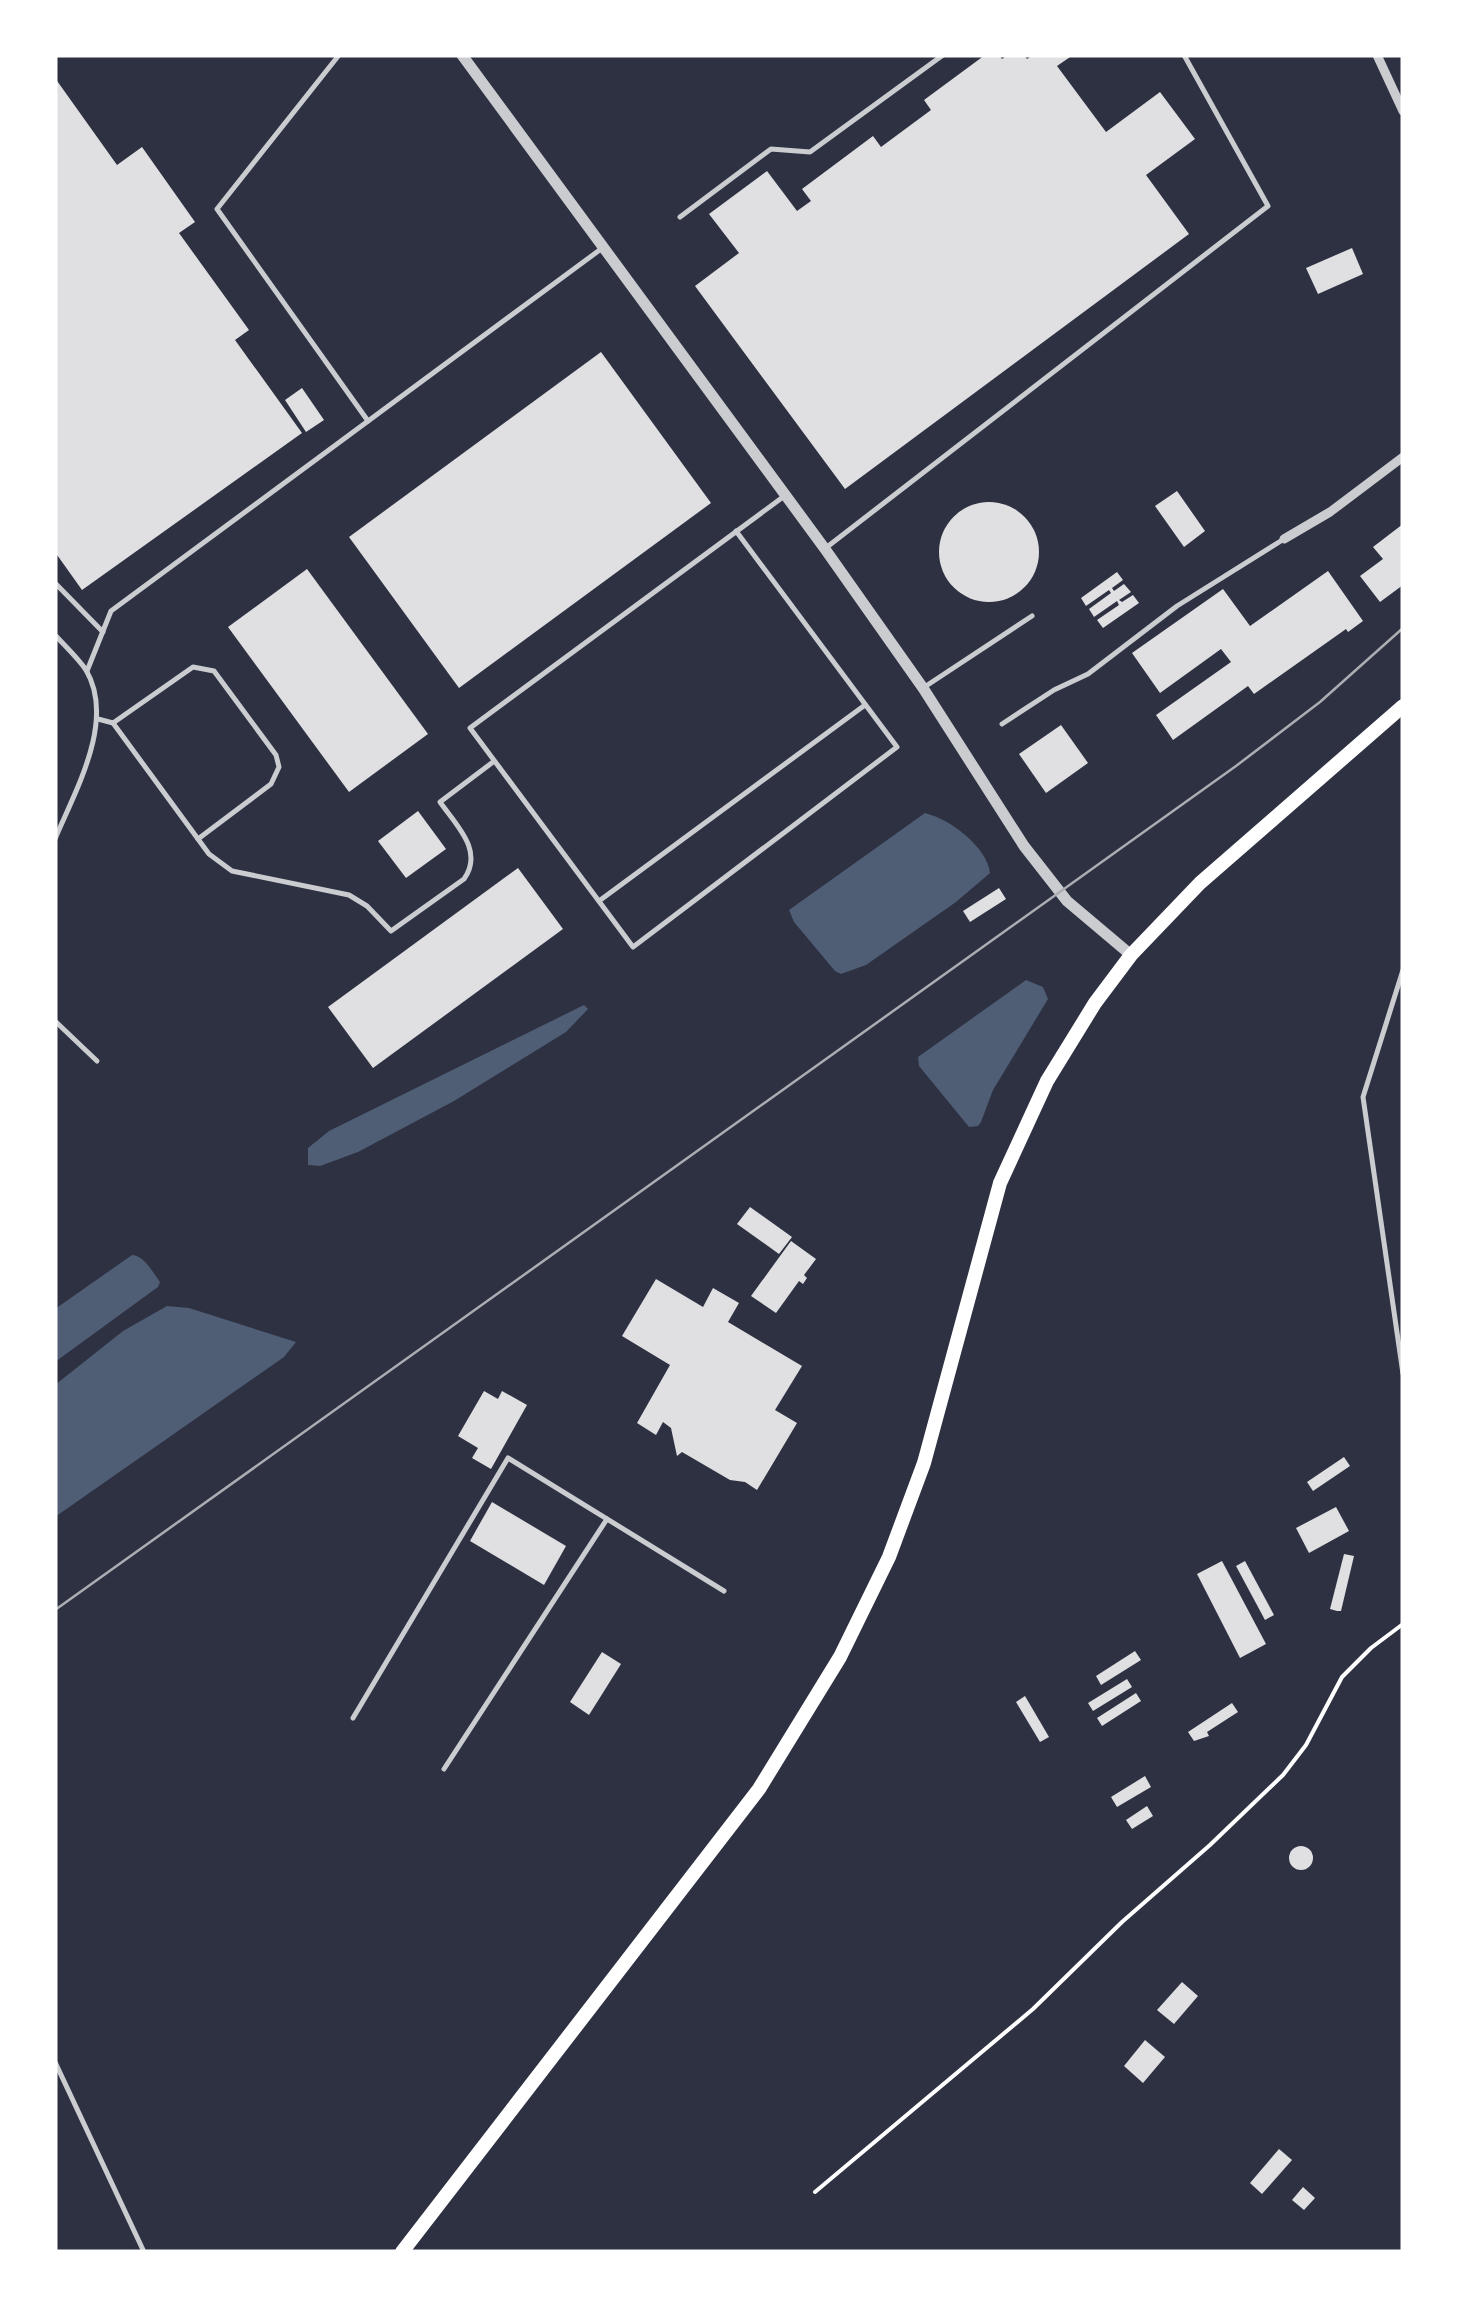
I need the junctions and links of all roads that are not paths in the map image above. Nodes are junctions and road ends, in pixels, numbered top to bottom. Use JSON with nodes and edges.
{"nodes":[{"id":1,"x":339,"y":55,"type":"edge"},
{"id":2,"x":462,"y":55,"type":"edge"},
{"id":3,"x":943,"y":55,"type":"edge"},
{"id":4,"x":1184,"y":55,"type":"edge"},
{"id":5,"x":1377,"y":55,"type":"edge"},
{"id":6,"x":1403,"y":111,"type":"edge"},
{"id":7,"x":680,"y":217,"type":"dead end"},
{"id":8,"x":604,"y":247,"type":"junction"},
{"id":9,"x":368,"y":421,"type":"junction"},
{"id":10,"x":1403,"y":457,"type":"edge"},
{"id":11,"x":786,"y":495,"type":"junction"},
{"id":12,"x":736,"y":532,"type":"junction"},
{"id":13,"x":1284,"y":539,"type":"joint"},
{"id":14,"x":825,"y":549,"type":"junction"},
{"id":15,"x":55,"y":583,"type":"edge"},
{"id":16,"x":1032,"y":616,"type":"dead end"},
{"id":17,"x":103,"y":632,"type":"junction"},
{"id":18,"x":55,"y":635,"type":"edge"},
{"id":19,"x":87,"y":672,"type":"junction"},
{"id":20,"x":924,"y":688,"type":"junction"},
{"id":21,"x":864,"y":704,"type":"junction"},
{"id":22,"x":1403,"y":706,"type":"edge"},
{"id":23,"x":98,"y":719,"type":"junction"},
{"id":24,"x":114,"y":723,"type":"junction"},
{"id":25,"x":1002,"y":724,"type":"dead end"},
{"id":26,"x":494,"y":761,"type":"junction"},
{"id":27,"x":55,"y":839,"type":"edge"},
{"id":28,"x":198,"y":839,"type":"junction"},
{"id":29,"x":598,"y":901,"type":"junction"},
{"id":30,"x":1131,"y":956,"type":"junction"},
{"id":31,"x":1403,"y":970,"type":"edge"},
{"id":32,"x":55,"y":1021,"type":"edge"},
{"id":33,"x":97,"y":1061,"type":"dead end"},
{"id":34,"x":1403,"y":1374,"type":"edge"},
{"id":35,"x":606,"y":1519,"type":"junction"},
{"id":36,"x":724,"y":1591,"type":"dead end"},
{"id":37,"x":352,"y":1718,"type":"dead end"},
{"id":38,"x":444,"y":1769,"type":"dead end"},
{"id":39,"x":55,"y":2062,"type":"edge"},
{"id":40,"x":144,"y":2252,"type":"edge"},
{"id":41,"x":402,"y":2252,"type":"edge"}],
"edges":[{"from":1,"to":9,"type":"lane"},
{"from":2,"to":8,"type":"street"},
{"from":3,"to":7,"type":"lane"},
{"from":4,"to":14,"type":"lane"},
{"from":5,"to":6,"type":"street"},
{"from":8,"to":9,"type":"lane"},
{"from":8,"to":11,"type":"street"},
{"from":9,"to":17,"type":"lane"},
{"from":10,"to":13,"type":"street"},
{"from":11,"to":12,"type":"lane"},
{"from":11,"to":14,"type":"street"},
{"from":12,"to":21,"type":"lane"},
{"from":12,"to":26,"type":"lane"},
{"from":13,"to":25,"type":"lane"},
{"from":14,"to":20,"type":"street"},
{"from":15,"to":17,"type":"lane"},
{"from":16,"to":20,"type":"lane"},
{"from":17,"to":19,"type":"lane"},
{"from":18,"to":19,"type":"lane"},
{"from":19,"to":23,"type":"lane"},
{"from":20,"to":30,"type":"street"},
{"from":21,"to":29,"type":"lane"},
{"from":21,"to":29,"type":"lane"},
{"from":22,"to":30,"type":"main road"},
{"from":23,"to":24,"type":"lane"},
{"from":23,"to":27,"type":"lane"},
{"from":24,"to":28,"type":"lane"},
{"from":24,"to":28,"type":"lane"},
{"from":26,"to":28,"type":"lane"},
{"from":26,"to":29,"type":"lane"},
{"from":30,"to":41,"type":"main road"},
{"from":31,"to":34,"type":"lane"},
{"from":32,"to":33,"type":"lane"},
{"from":35,"to":36,"type":"lane"},
{"from":35,"to":37,"type":"lane"},
{"from":35,"to":38,"type":"lane"},
{"from":39,"to":40,"type":"lane"}]}
